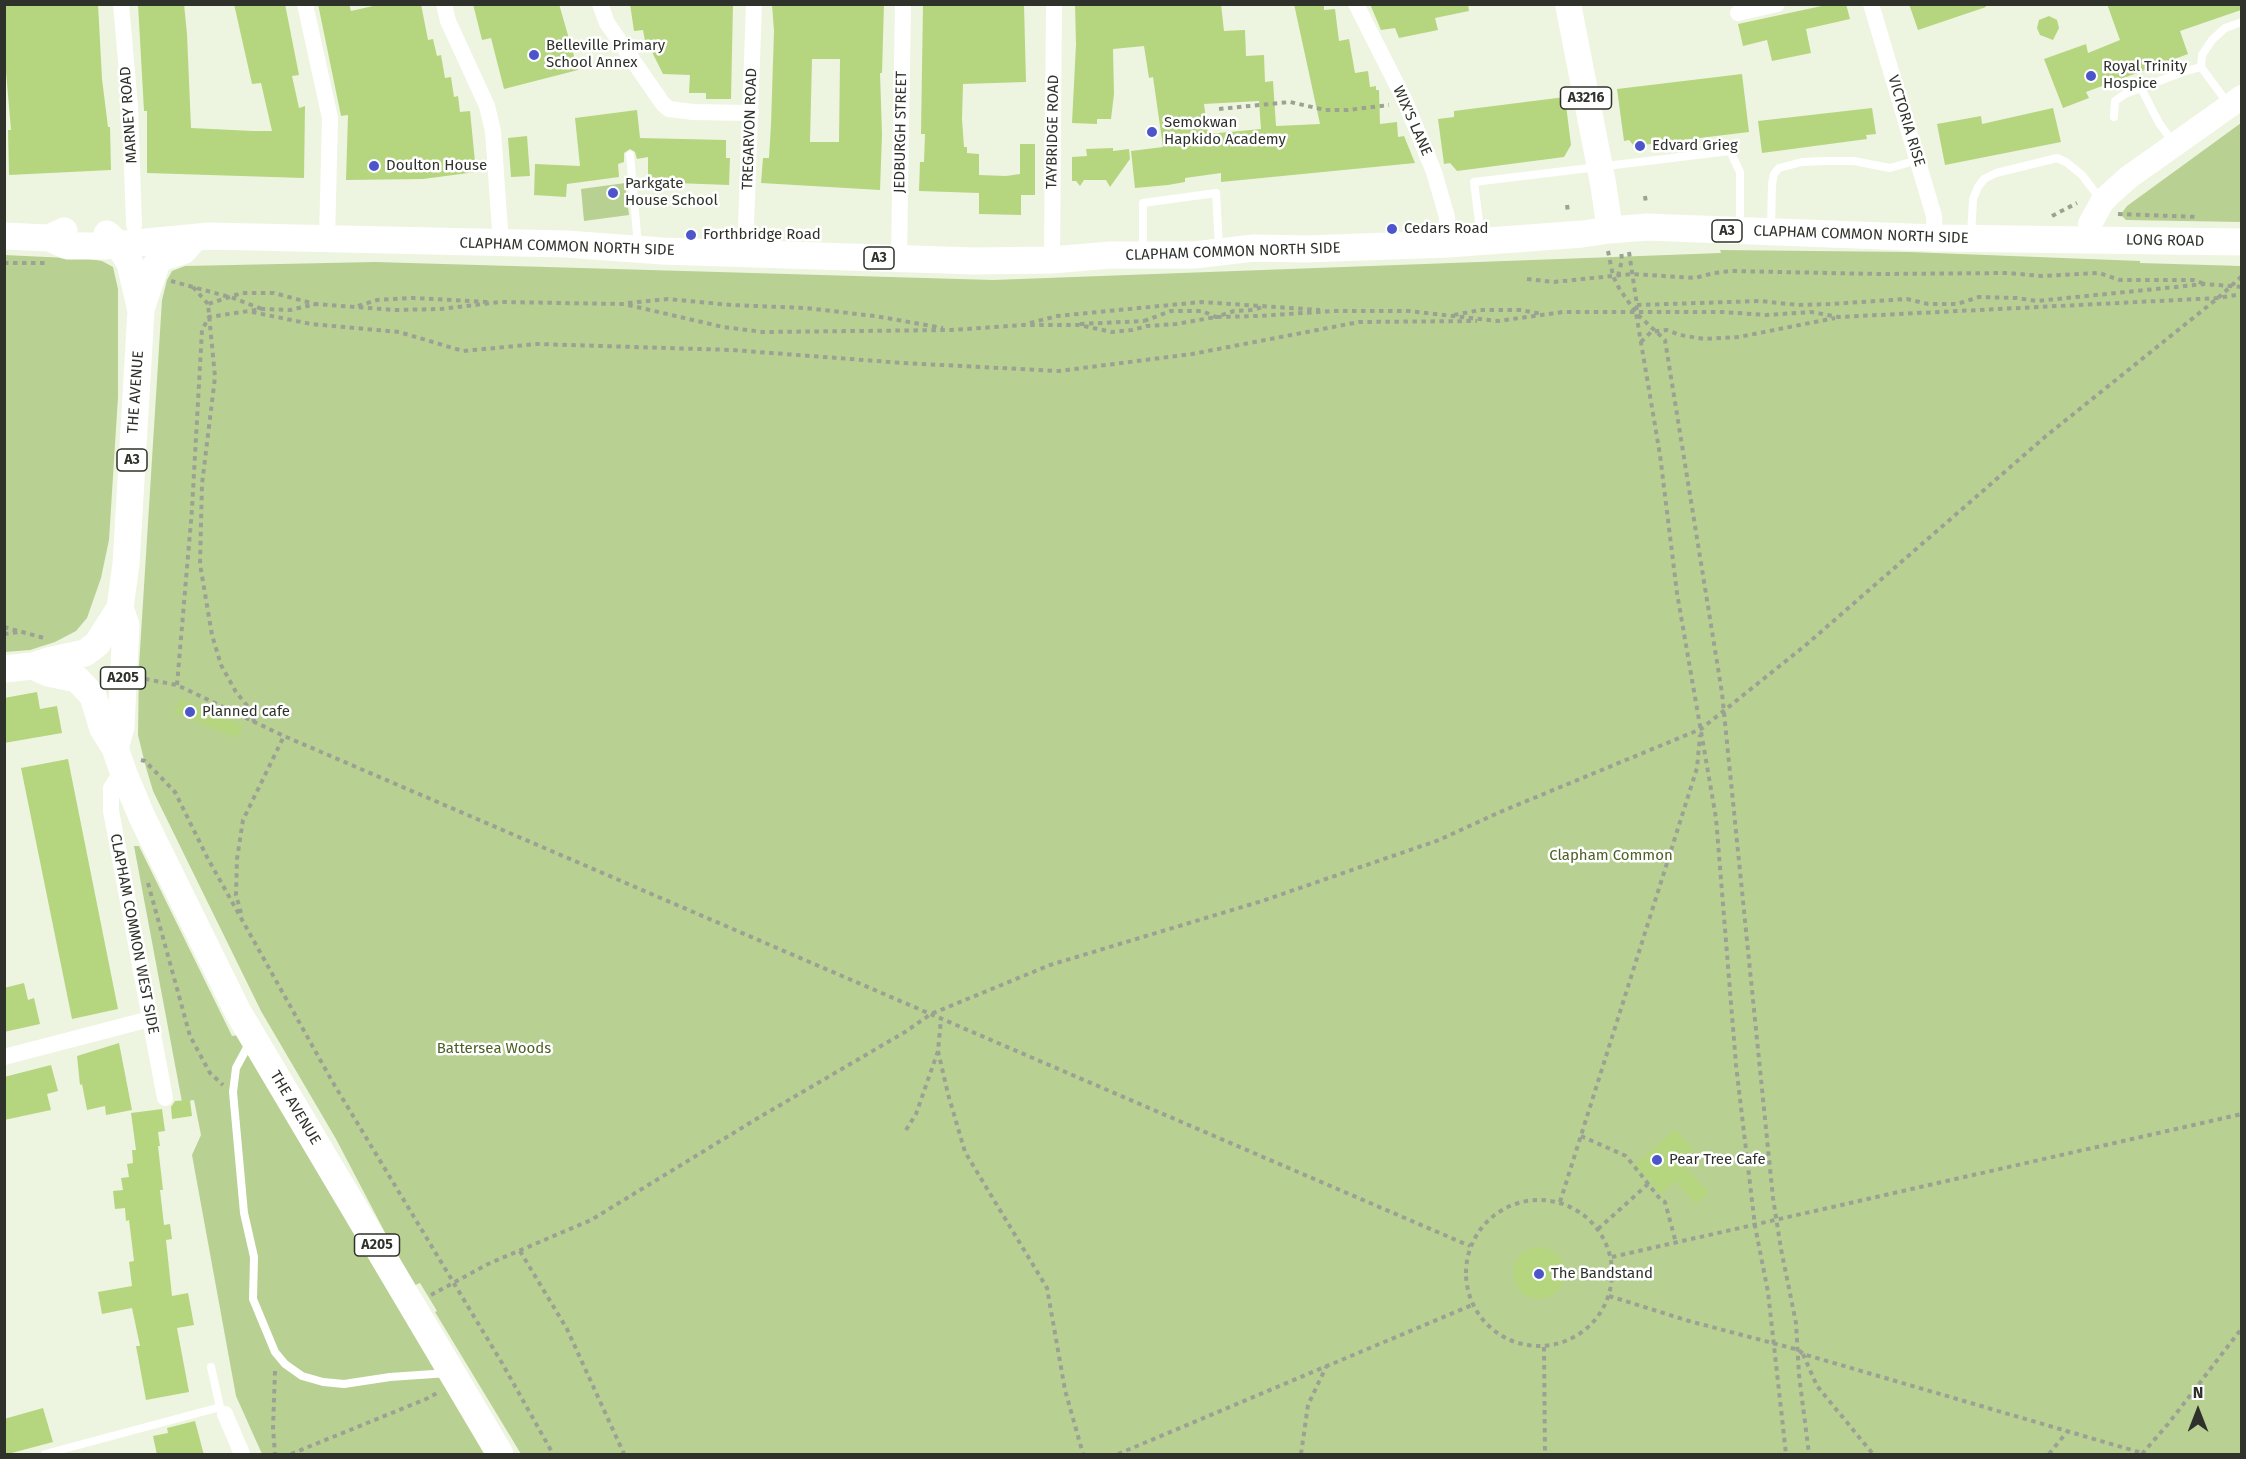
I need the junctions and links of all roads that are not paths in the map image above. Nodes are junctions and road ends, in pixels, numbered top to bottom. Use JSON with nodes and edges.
{"nodes":[{"id":1,"x":121,"y":4,"type":"edge"},
{"id":2,"x":304,"y":4,"type":"edge"},
{"id":3,"x":444,"y":4,"type":"edge"},
{"id":4,"x":600,"y":4,"type":"edge"},
{"id":5,"x":754,"y":4,"type":"edge"},
{"id":6,"x":903,"y":4,"type":"edge"},
{"id":7,"x":1054,"y":4,"type":"edge"},
{"id":8,"x":1356,"y":4,"type":"edge"},
{"id":9,"x":1568,"y":4,"type":"edge"},
{"id":10,"x":1777,"y":4,"type":"edge"},
{"id":11,"x":1871,"y":4,"type":"edge"},
{"id":12,"x":1738,"y":13,"type":"dead end"},
{"id":13,"x":2241,"y":22,"type":"edge"},
{"id":14,"x":2200,"y":67,"type":"junction"},
{"id":15,"x":2141,"y":88,"type":"junction"},
{"id":16,"x":2235,"y":101,"type":"edge"},
{"id":17,"x":751,"y":113,"type":"junction"},
{"id":18,"x":2114,"y":117,"type":"dead end"},
{"id":19,"x":2175,"y":145,"type":"junction"},
{"id":20,"x":630,"y":155,"type":"dead end"},
{"id":21,"x":1918,"y":160,"type":"junction"},
{"id":22,"x":1600,"y":166,"type":"junction"},
{"id":23,"x":2104,"y":203,"type":"junction"},
{"id":24,"x":1610,"y":230,"type":"junction"},
{"id":25,"x":1740,"y":231,"type":"junction"},
{"id":26,"x":1771,"y":232,"type":"junction"},
{"id":27,"x":126,"y":235,"type":"junction"},
{"id":28,"x":4,"y":236,"type":"edge"},
{"id":29,"x":196,"y":237,"type":"junction"},
{"id":30,"x":49,"y":238,"type":"junction"},
{"id":31,"x":1935,"y":238,"type":"junction"},
{"id":32,"x":1971,"y":238,"type":"junction"},
{"id":33,"x":327,"y":239,"type":"junction"},
{"id":34,"x":2089,"y":240,"type":"junction"},
{"id":35,"x":1481,"y":241,"type":"junction"},
{"id":36,"x":2241,"y":242,"type":"edge"},
{"id":37,"x":1448,"y":243,"type":"junction"},
{"id":38,"x":501,"y":244,"type":"junction"},
{"id":39,"x":638,"y":249,"type":"junction"},
{"id":40,"x":1220,"y":252,"type":"junction"},
{"id":41,"x":745,"y":254,"type":"junction"},
{"id":42,"x":1143,"y":256,"type":"junction"},
{"id":43,"x":899,"y":259,"type":"junction"},
{"id":44,"x":1052,"y":260,"type":"junction"},
{"id":45,"x":141,"y":311,"type":"junction"},
{"id":46,"x":120,"y":608,"type":"junction"},
{"id":47,"x":33,"y":666,"type":"junction"},
{"id":48,"x":4,"y":669,"type":"edge"},
{"id":49,"x":116,"y":748,"type":"junction"},
{"id":50,"x":132,"y":767,"type":"junction"},
{"id":51,"x":150,"y":1019,"type":"junction"},
{"id":52,"x":252,"y":1038,"type":"junction"},
{"id":53,"x":4,"y":1057,"type":"edge"},
{"id":54,"x":165,"y":1098,"type":"dead end"},
{"id":55,"x":211,"y":1366,"type":"dead end"},
{"id":56,"x":451,"y":1372,"type":"junction"},
{"id":57,"x":223,"y":1411,"type":"junction"},
{"id":58,"x":45,"y":1455,"type":"edge"},
{"id":59,"x":242,"y":1455,"type":"edge"},
{"id":60,"x":500,"y":1455,"type":"edge"}],
"edges":[{"from":1,"to":27,"type":"street","name":"MARNEY ROAD"},
{"from":2,"to":33,"type":"street"},
{"from":3,"to":38,"type":"street"},
{"from":4,"to":17,"type":"street"},
{"from":5,"to":17,"type":"street","name":"TREGARVON ROAD"},
{"from":6,"to":43,"type":"street","name":"JEDBURGH STREET"},
{"from":7,"to":44,"type":"street","name":"TAYBRIDGE ROAD"},
{"from":8,"to":37,"type":"street","name":"WIX'S LANE"},
{"from":9,"to":22,"type":"main road","number":"A3216"},
{"from":10,"to":12,"type":"street"},
{"from":11,"to":21,"type":"street","name":"VICTORIA RISE"},
{"from":13,"to":14,"type":"lane"},
{"from":14,"to":15,"type":"lane"},
{"from":14,"to":16,"type":"lane"},
{"from":15,"to":18,"type":"lane"},
{"from":15,"to":19,"type":"lane"},
{"from":16,"to":19,"type":"main road"},
{"from":17,"to":41,"type":"street","name":"TREGARVON ROAD"},
{"from":19,"to":23,"type":"main road"},
{"from":20,"to":39,"type":"lane"},
{"from":21,"to":26,"type":"lane"},
{"from":21,"to":31,"type":"street","name":"VICTORIA RISE"},
{"from":22,"to":24,"type":"main road","number":"A3216"},
{"from":22,"to":25,"type":"lane"},
{"from":22,"to":35,"type":"lane"},
{"from":23,"to":32,"type":"lane"},
{"from":23,"to":34,"type":"main road"},
{"from":24,"to":25,"type":"highway","name":"CLAPHAM COMMON NORTH SIDE","number":"A3"},
{"from":24,"to":35,"type":"highway","name":"CLAPHAM COMMON NORTH SIDE","number":"A3"},
{"from":25,"to":26,"type":"highway","name":"CLAPHAM COMMON NORTH SIDE","number":"A3"},
{"from":26,"to":31,"type":"highway","name":"CLAPHAM COMMON NORTH SIDE","number":"A3"},
{"from":27,"to":29,"type":"highway","name":"CLAPHAM COMMON NORTH SIDE"},
{"from":27,"to":30,"type":"highway","name":"CLAPHAM COMMON NORTH SIDE"},
{"from":27,"to":30,"type":"highway","name":"THE AVENUE"},
{"from":27,"to":45,"type":"highway","name":"THE AVENUE"},
{"from":28,"to":30,"type":"highway"},
{"from":29,"to":33,"type":"highway","name":"CLAPHAM COMMON NORTH SIDE","number":"A3"},
{"from":29,"to":45,"type":"highway","number":"A3"},
{"from":31,"to":32,"type":"highway","name":"CLAPHAM COMMON NORTH SIDE","number":"A3"},
{"from":32,"to":34,"type":"highway","name":"CLAPHAM COMMON NORTH SIDE","number":"A3"},
{"from":33,"to":38,"type":"highway","name":"CLAPHAM COMMON NORTH SIDE","number":"A3"},
{"from":34,"to":36,"type":"highway","name":"LONG ROAD","number":"A3"},
{"from":35,"to":37,"type":"highway","name":"CLAPHAM COMMON NORTH SIDE","number":"A3"},
{"from":37,"to":40,"type":"highway","name":"CLAPHAM COMMON NORTH SIDE","number":"A3"},
{"from":38,"to":39,"type":"highway","name":"CLAPHAM COMMON NORTH SIDE","number":"A3"},
{"from":39,"to":41,"type":"highway","name":"CLAPHAM COMMON NORTH SIDE","number":"A3"},
{"from":40,"to":42,"type":"highway","name":"CLAPHAM COMMON NORTH SIDE","number":"A3"},
{"from":40,"to":42,"type":"lane"},
{"from":41,"to":43,"type":"highway","name":"CLAPHAM COMMON NORTH SIDE","number":"A3"},
{"from":42,"to":44,"type":"highway","name":"CLAPHAM COMMON NORTH SIDE","number":"A3"},
{"from":43,"to":44,"type":"highway","name":"CLAPHAM COMMON NORTH SIDE","number":"A3"},
{"from":45,"to":46,"type":"highway","name":"THE AVENUE","number":"A3"},
{"from":46,"to":47,"type":"highway","number":"A3"},
{"from":46,"to":49,"type":"highway","number":"A205"},
{"from":47,"to":48,"type":"highway","number":"A3"},
{"from":47,"to":49,"type":"highway","number":"A205"},
{"from":49,"to":50,"type":"highway","name":"THE AVENUE","number":"A205"},
{"from":50,"to":51,"type":"street","name":"CLAPHAM COMMON WEST SIDE"},
{"from":50,"to":52,"type":"highway","name":"THE AVENUE","number":"A205"},
{"from":51,"to":53,"type":"street"},
{"from":51,"to":54,"type":"street","name":"CLAPHAM COMMON WEST SIDE"},
{"from":52,"to":56,"type":"highway","name":"THE AVENUE","number":"A205"},
{"from":52,"to":56,"type":"lane"},
{"from":55,"to":57,"type":"lane"},
{"from":56,"to":60,"type":"highway","name":"THE AVENUE","number":"A205"},
{"from":57,"to":58,"type":"lane"},
{"from":57,"to":59,"type":"street"}]}
